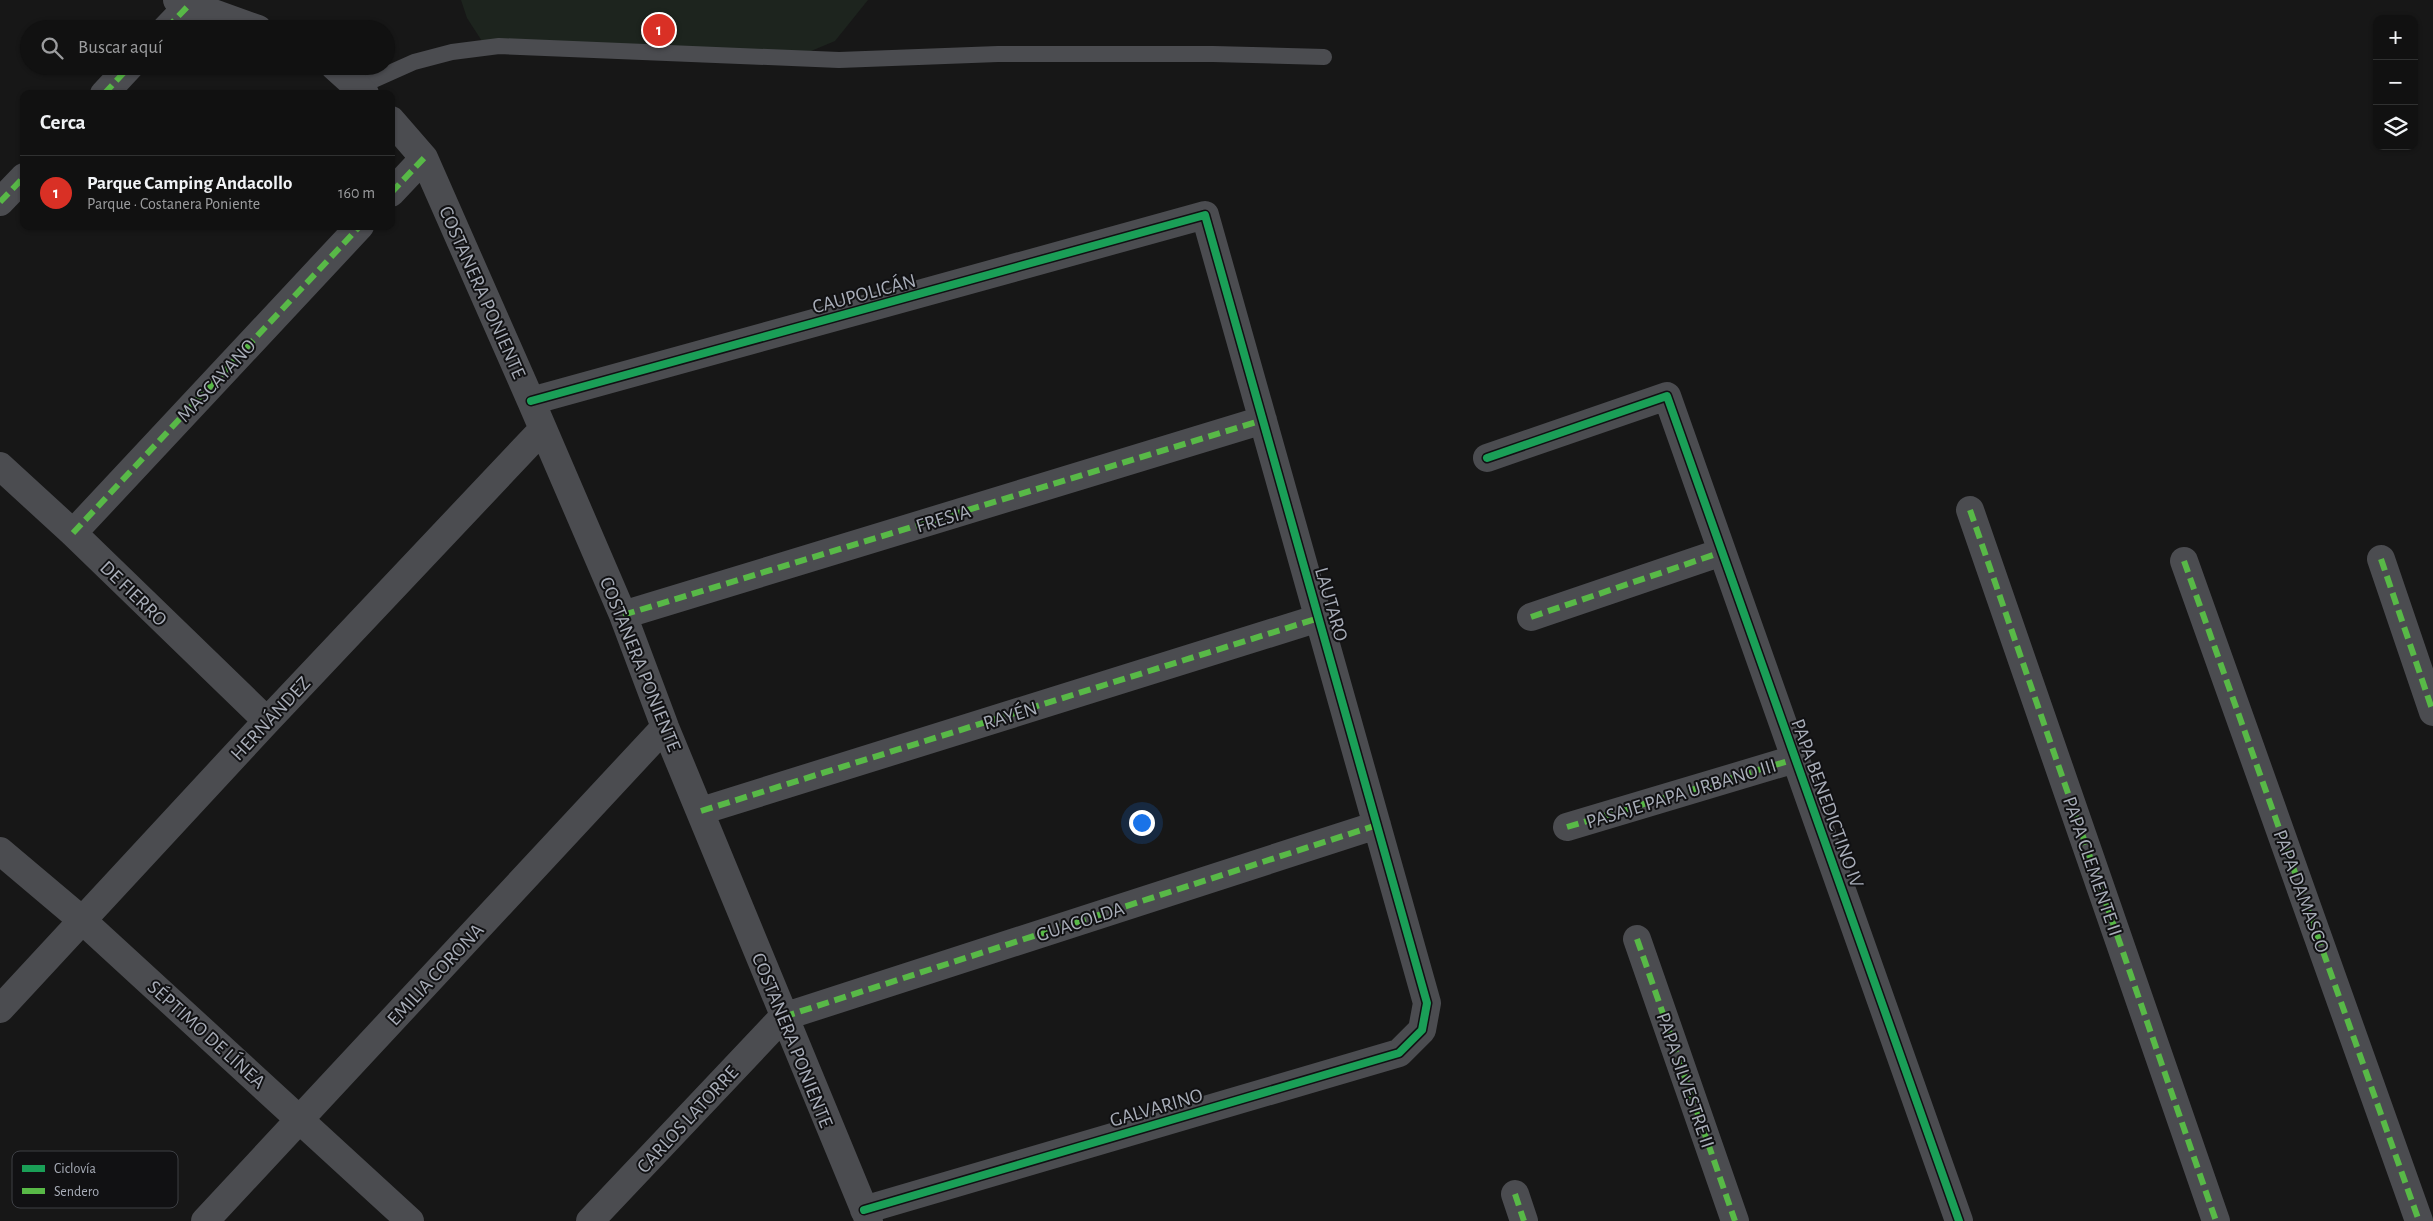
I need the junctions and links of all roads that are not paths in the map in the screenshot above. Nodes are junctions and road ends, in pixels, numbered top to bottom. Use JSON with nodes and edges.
{"nodes":[{"id":1,"x":183,"y":2,"type":"edge"},
{"id":2,"x":172,"y":20,"type":"edge"},
{"id":3,"x":233,"y":20,"type":"edge"},
{"id":4,"x":1324,"y":58,"type":"dead end"},
{"id":5,"x":395,"y":72,"type":"edge"},
{"id":6,"x":122,"y":75,"type":"edge"},
{"id":7,"x":344,"y":75,"type":"edge"},
{"id":8,"x":389,"y":75,"type":"edge"},
{"id":9,"x":108,"y":90,"type":"edge"},
{"id":10,"x":361,"y":90,"type":"edge"},
{"id":11,"x":395,"y":125,"type":"edge"},
{"id":12,"x":424,"y":158,"type":"junction"},
{"id":13,"x":20,"y":182,"type":"edge"},
{"id":14,"x":395,"y":189,"type":"edge"},
{"id":15,"x":0,"y":202,"type":"edge"},
{"id":16,"x":1205,"y":215,"type":"joint"},
{"id":17,"x":356,"y":230,"type":"edge"},
{"id":18,"x":531,"y":401,"type":"junction"},
{"id":19,"x":1263,"y":420,"type":"junction"},
{"id":20,"x":542,"y":430,"type":"junction"},
{"id":21,"x":1487,"y":458,"type":"dead end"},
{"id":22,"x":0,"y":466,"type":"edge"},
{"id":23,"x":1970,"y":510,"type":"dead end"},
{"id":24,"x":73,"y":533,"type":"junction"},
{"id":25,"x":1722,"y":552,"type":"junction"},
{"id":26,"x":2381,"y":559,"type":"dead end"},
{"id":27,"x":2184,"y":561,"type":"dead end"},
{"id":28,"x":623,"y":615,"type":"junction"},
{"id":29,"x":1531,"y":617,"type":"dead end"},
{"id":30,"x":1319,"y":618,"type":"junction"},
{"id":31,"x":2433,"y":712,"type":"edge"},
{"id":32,"x":266,"y":721,"type":"junction"},
{"id":33,"x":665,"y":727,"type":"junction"},
{"id":34,"x":1796,"y":759,"type":"junction"},
{"id":35,"x":701,"y":811,"type":"junction"},
{"id":36,"x":1377,"y":825,"type":"junction"},
{"id":37,"x":1567,"y":827,"type":"dead end"},
{"id":38,"x":0,"y":851,"type":"edge"},
{"id":39,"x":83,"y":920,"type":"junction"},
{"id":40,"x":1637,"y":939,"type":"dead end"},
{"id":41,"x":1427,"y":1002,"type":"joint"},
{"id":42,"x":0,"y":1009,"type":"edge"},
{"id":43,"x":783,"y":1017,"type":"junction"},
{"id":44,"x":300,"y":1118,"type":"junction"},
{"id":45,"x":1515,"y":1194,"type":"dead end"},
{"id":46,"x":866,"y":1215,"type":"edge"},
{"id":47,"x":2418,"y":1217,"type":"edge"},
{"id":48,"x":206,"y":1221,"type":"edge"},
{"id":49,"x":410,"y":1221,"type":"edge"},
{"id":50,"x":590,"y":1221,"type":"edge"},
{"id":51,"x":1524,"y":1221,"type":"edge"},
{"id":52,"x":1735,"y":1221,"type":"edge"},
{"id":53,"x":1959,"y":1221,"type":"edge"},
{"id":54,"x":2216,"y":1221,"type":"edge"}],
"edges":[{"from":1,"to":2,"type":"street"},
{"from":1,"to":3,"type":"street"},
{"from":4,"to":5,"type":"lane"},
{"from":6,"to":9,"type":"street"},
{"from":7,"to":10,"type":"street"},
{"from":8,"to":10,"type":"lane"},
{"from":11,"to":12,"type":"street","name":"COSTANERA PONIENTE"},
{"from":12,"to":14,"type":"street"},
{"from":12,"to":18,"type":"street","name":"COSTANERA PONIENTE"},
{"from":13,"to":15,"type":"street"},
{"from":16,"to":18,"type":"street","name":"CAUPOLICÁN"},
{"from":16,"to":19,"type":"street","name":"LAUTARO"},
{"from":17,"to":24,"type":"street","name":"MASCAYANO"},
{"from":18,"to":20,"type":"street","name":"COSTANERA PONIENTE"},
{"from":19,"to":28,"type":"street","name":"FRESIA"},
{"from":19,"to":30,"type":"street","name":"LAUTARO"},
{"from":20,"to":28,"type":"street","name":"COSTANERA PONIENTE"},
{"from":20,"to":32,"type":"street","name":"HERNÁNDEZ"},
{"from":21,"to":25,"type":"street","name":"PAPA BENEDICTINO IV"},
{"from":22,"to":24,"type":"street","name":"DE FIERRO"},
{"from":23,"to":54,"type":"street","name":"PAPA CLEMENTE II"},
{"from":24,"to":32,"type":"street","name":"DE FIERRO"},
{"from":25,"to":29,"type":"street"},
{"from":25,"to":34,"type":"street","name":"PAPA BENEDICTINO IV"},
{"from":26,"to":31,"type":"street"},
{"from":27,"to":47,"type":"street","name":"PAPA DAMASCO"},
{"from":28,"to":33,"type":"street","name":"COSTANERA PONIENTE"},
{"from":30,"to":35,"type":"street","name":"RAYÉN"},
{"from":30,"to":36,"type":"street","name":"LAUTARO"},
{"from":32,"to":39,"type":"street","name":"HERNÁNDEZ"},
{"from":33,"to":35,"type":"street","name":"COSTANERA PONIENTE"},
{"from":33,"to":44,"type":"street","name":"EMILIA CORONA"},
{"from":34,"to":37,"type":"street","name":"PASAJE PAPA URBANO III"},
{"from":34,"to":53,"type":"street","name":"PAPA BENEDICTINO IV"},
{"from":35,"to":43,"type":"street","name":"COSTANERA PONIENTE"},
{"from":36,"to":41,"type":"street","name":"LAUTARO"},
{"from":36,"to":43,"type":"street","name":"GUACOLDA"},
{"from":38,"to":39,"type":"street","name":"SÉPTIMO DE LÍNEA"},
{"from":39,"to":42,"type":"street","name":"HERNÁNDEZ"},
{"from":39,"to":44,"type":"street","name":"SÉPTIMO DE LÍNEA"},
{"from":40,"to":52,"type":"street","name":"PAPA SILVESTRE II"},
{"from":41,"to":46,"type":"street","name":"GALVARINO"},
{"from":43,"to":46,"type":"street","name":"COSTANERA PONIENTE"},
{"from":43,"to":50,"type":"street","name":"CARLOS LATORRE"},
{"from":44,"to":48,"type":"street","name":"EMILIA CORONA"},
{"from":44,"to":49,"type":"street","name":"SÉPTIMO DE LÍNEA"},
{"from":45,"to":51,"type":"street"}]}
